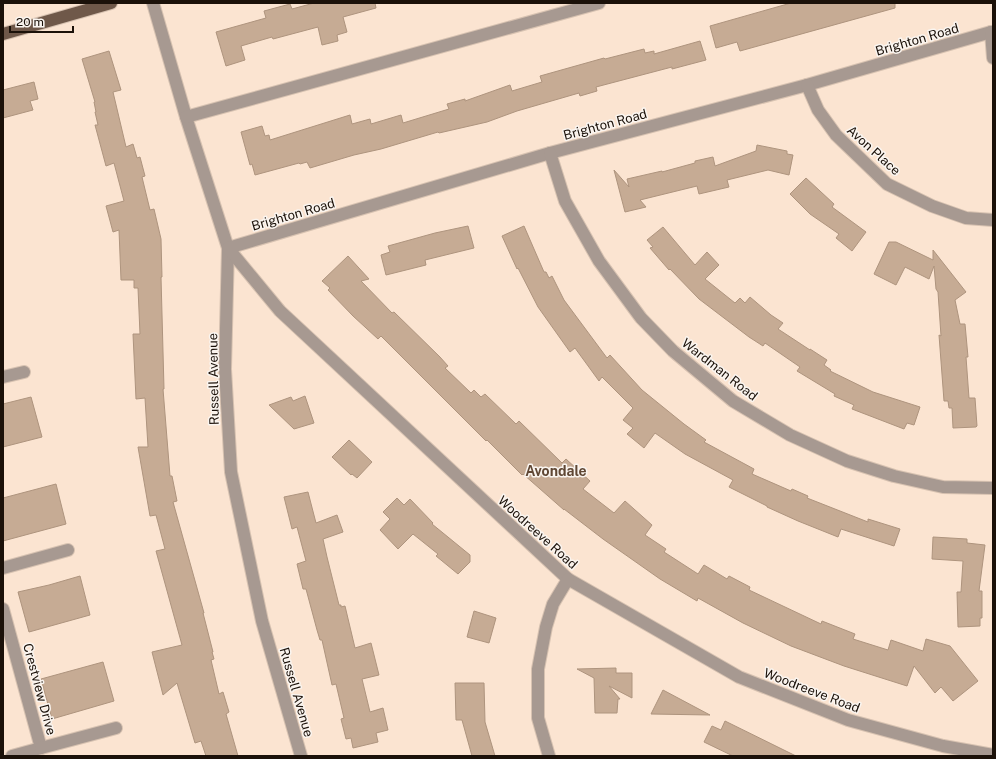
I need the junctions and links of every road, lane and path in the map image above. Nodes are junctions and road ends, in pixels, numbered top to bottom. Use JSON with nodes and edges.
{"nodes":[{"id":1,"x":110,"y":3,"type":"edge"},
{"id":2,"x":153,"y":3,"type":"edge"},
{"id":3,"x":599,"y":3,"type":"edge"},
{"id":4,"x":992,"y":30,"type":"edge"},
{"id":5,"x":3,"y":34,"type":"edge"},
{"id":6,"x":993,"y":58,"type":"edge"},
{"id":7,"x":807,"y":85,"type":"junction"},
{"id":8,"x":186,"y":117,"type":"junction"},
{"id":9,"x":550,"y":153,"type":"junction"},
{"id":10,"x":993,"y":220,"type":"edge"},
{"id":11,"x":228,"y":248,"type":"junction"},
{"id":12,"x":24,"y":372,"type":"dead end"},
{"id":13,"x":3,"y":377,"type":"edge"},
{"id":14,"x":993,"y":488,"type":"edge"},
{"id":15,"x":68,"y":550,"type":"dead end"},
{"id":16,"x":3,"y":568,"type":"edge"},
{"id":17,"x":568,"y":579,"type":"junction"},
{"id":18,"x":3,"y":609,"type":"edge"},
{"id":19,"x":116,"y":728,"type":"dead end"},
{"id":20,"x":41,"y":748,"type":"junction"},
{"id":21,"x":993,"y":755,"type":"edge"},
{"id":22,"x":12,"y":756,"type":"edge"},
{"id":23,"x":300,"y":756,"type":"edge"},
{"id":24,"x":549,"y":756,"type":"edge"}],
"edges":[{"from":1,"to":5,"type":"main road"},
{"from":2,"to":8,"type":"street","name":"Russell Avenue"},
{"from":3,"to":8,"type":"street"},
{"from":4,"to":6,"type":"street"},
{"from":4,"to":7,"type":"street","name":"Brighton Road"},
{"from":7,"to":9,"type":"street","name":"Brighton Road"},
{"from":7,"to":10,"type":"street","name":"Avon Place"},
{"from":8,"to":11,"type":"street","name":"Russell Avenue"},
{"from":9,"to":11,"type":"street","name":"Brighton Road"},
{"from":9,"to":14,"type":"street","name":"Wardman Road"},
{"from":11,"to":17,"type":"street","name":"Woodreeve Road"},
{"from":11,"to":23,"type":"street","name":"Russell Avenue"},
{"from":12,"to":13,"type":"street"},
{"from":15,"to":16,"type":"street"},
{"from":17,"to":21,"type":"street","name":"Woodreeve Road"},
{"from":17,"to":24,"type":"street"},
{"from":18,"to":20,"type":"street","name":"Crestview Drive"},
{"from":19,"to":20,"type":"street"},
{"from":20,"to":22,"type":"street","name":"Crestview Drive"}]}
